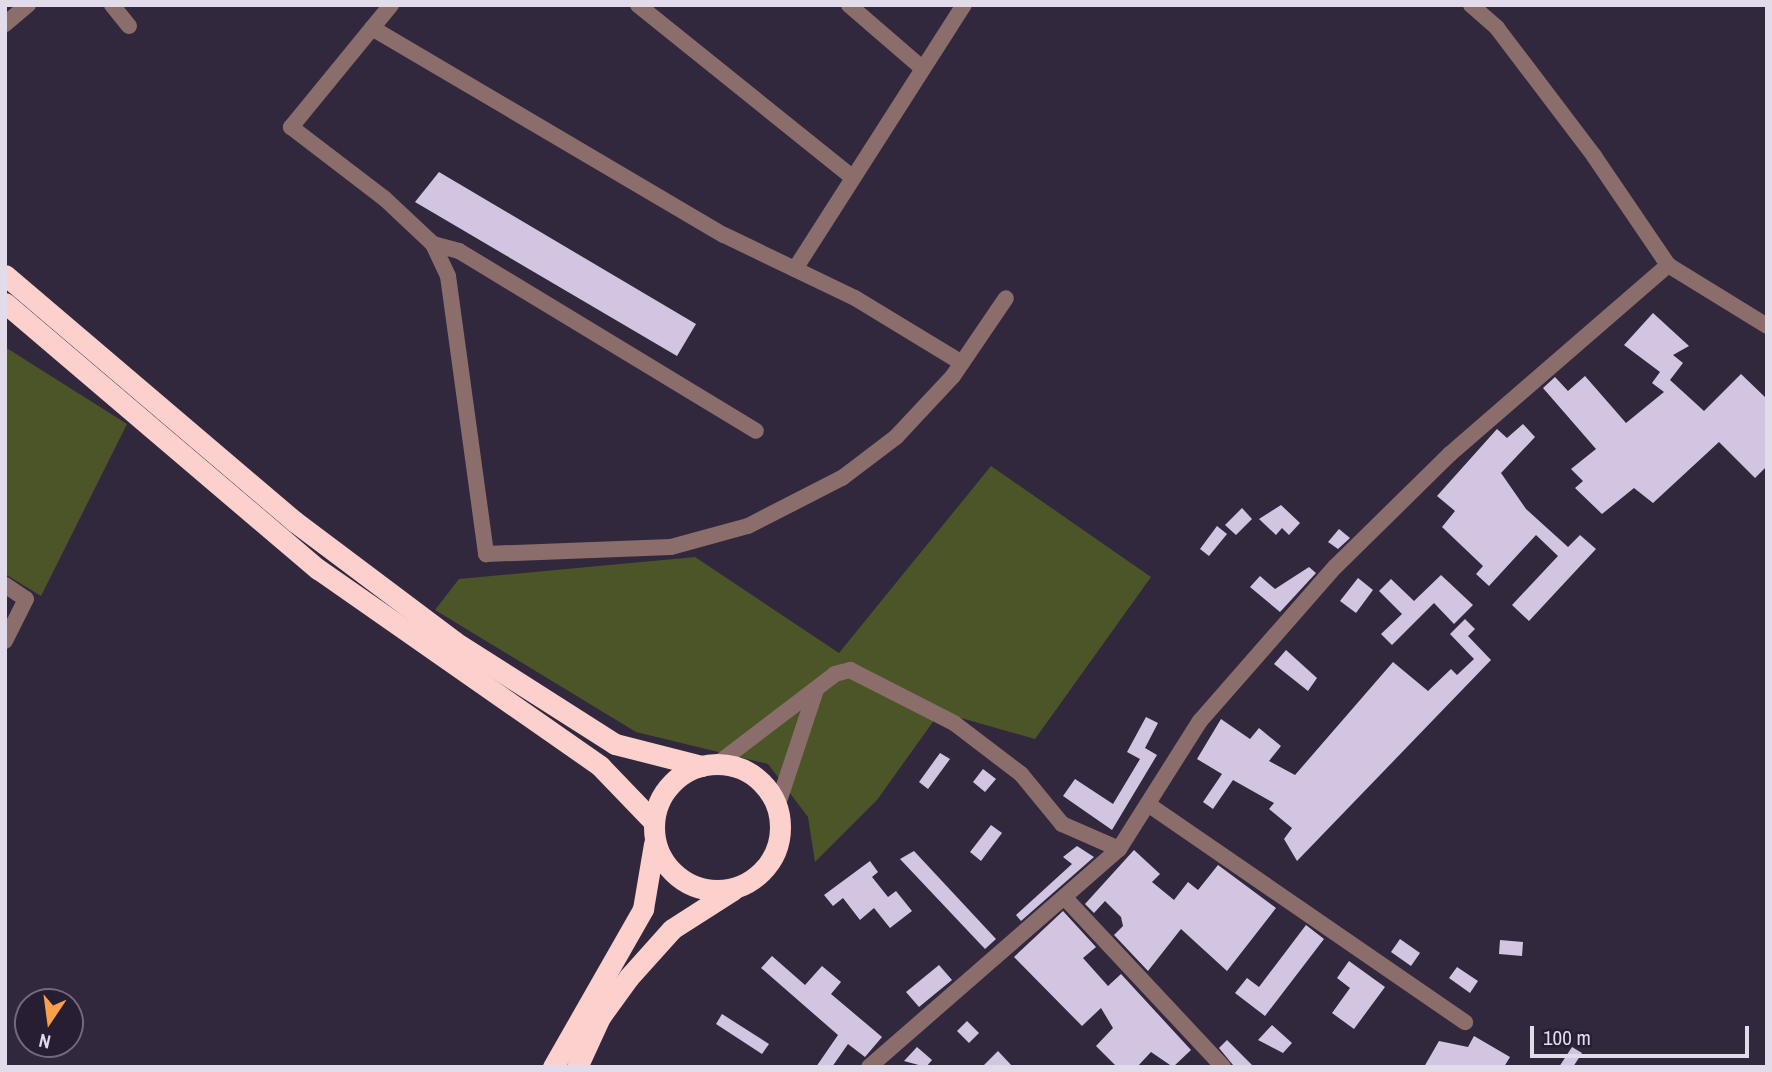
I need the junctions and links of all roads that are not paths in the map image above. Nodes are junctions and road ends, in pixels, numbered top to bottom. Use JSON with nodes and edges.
{"nodes":[{"id":1,"x":29,"y":5,"type":"edge"},
{"id":2,"x":112,"y":5,"type":"edge"},
{"id":3,"x":391,"y":5,"type":"edge"},
{"id":4,"x":638,"y":5,"type":"edge"},
{"id":5,"x":849,"y":5,"type":"edge"},
{"id":6,"x":964,"y":5,"type":"edge"},
{"id":7,"x":1471,"y":5,"type":"edge"},
{"id":8,"x":5,"y":24,"type":"edge"},
{"id":9,"x":129,"y":26,"type":"dead end"},
{"id":10,"x":372,"y":27,"type":"junction"},
{"id":11,"x":922,"y":68,"type":"junction"},
{"id":12,"x":851,"y":176,"type":"junction"},
{"id":13,"x":433,"y":244,"type":"junction"},
{"id":14,"x":1668,"y":265,"type":"junction"},
{"id":15,"x":795,"y":269,"type":"junction"},
{"id":16,"x":5,"y":275,"type":"edge"},
{"id":17,"x":1006,"y":298,"type":"dead end"},
{"id":18,"x":5,"y":303,"type":"edge"},
{"id":19,"x":1767,"y":326,"type":"edge"},
{"id":20,"x":962,"y":363,"type":"junction"},
{"id":21,"x":756,"y":431,"type":"dead end"},
{"id":22,"x":5,"y":585,"type":"edge"},
{"id":23,"x":5,"y":640,"type":"edge"},
{"id":24,"x":817,"y":687,"type":"junction"},
{"id":25,"x":709,"y":765,"type":"junction"},
{"id":26,"x":777,"y":807,"type":"junction"},
{"id":27,"x":1152,"y":807,"type":"junction"},
{"id":28,"x":654,"y":829,"type":"junction"},
{"id":29,"x":1119,"y":849,"type":"junction"},
{"id":30,"x":737,"y":887,"type":"junction"},
{"id":31,"x":1066,"y":899,"type":"junction"},
{"id":32,"x":1465,"y":1022,"type":"dead end"},
{"id":33,"x":553,"y":1067,"type":"edge"},
{"id":34,"x":577,"y":1067,"type":"edge"},
{"id":35,"x":869,"y":1067,"type":"edge"},
{"id":36,"x":1223,"y":1067,"type":"edge"}],
"edges":[{"from":1,"to":8,"type":"street"},
{"from":2,"to":9,"type":"street"},
{"from":3,"to":10,"type":"street"},
{"from":4,"to":12,"type":"street"},
{"from":5,"to":11,"type":"street"},
{"from":6,"to":11,"type":"street"},
{"from":7,"to":14,"type":"street"},
{"from":10,"to":13,"type":"street"},
{"from":10,"to":15,"type":"street"},
{"from":11,"to":12,"type":"street"},
{"from":12,"to":15,"type":"street"},
{"from":13,"to":20,"type":"street"},
{"from":13,"to":21,"type":"street"},
{"from":14,"to":19,"type":"street"},
{"from":14,"to":27,"type":"street"},
{"from":15,"to":20,"type":"street"},
{"from":16,"to":25,"type":"highway"},
{"from":17,"to":20,"type":"street"},
{"from":18,"to":28,"type":"highway"},
{"from":22,"to":23,"type":"street"},
{"from":24,"to":25,"type":"street"},
{"from":24,"to":26,"type":"street"},
{"from":24,"to":29,"type":"street"},
{"from":25,"to":26,"type":"highway"},
{"from":25,"to":28,"type":"highway"},
{"from":26,"to":30,"type":"highway"},
{"from":27,"to":29,"type":"street"},
{"from":27,"to":32,"type":"street"},
{"from":28,"to":30,"type":"highway"},
{"from":28,"to":33,"type":"highway"},
{"from":29,"to":31,"type":"street"},
{"from":30,"to":34,"type":"highway"},
{"from":31,"to":35,"type":"street"},
{"from":31,"to":36,"type":"street"}]}
